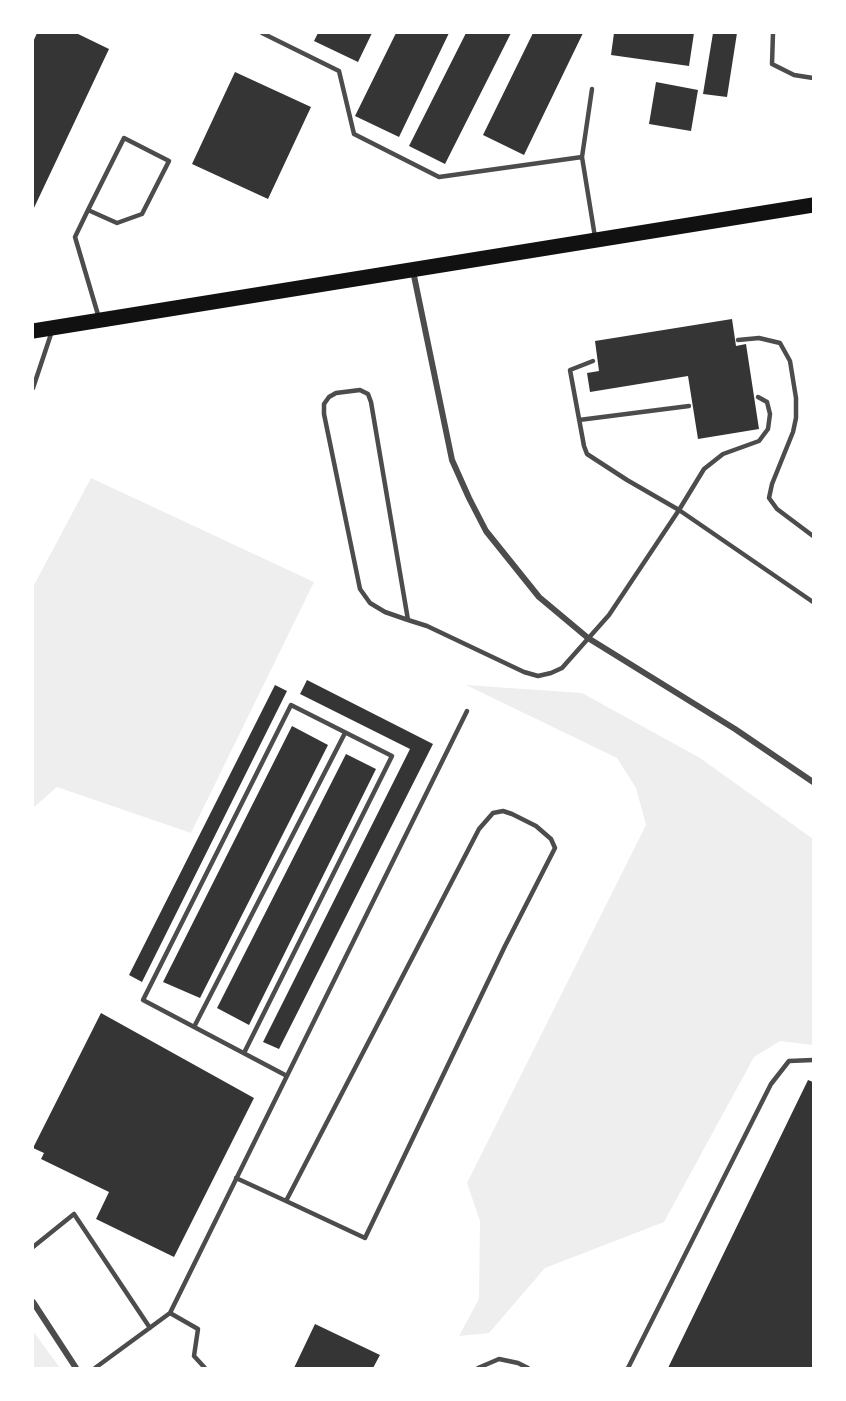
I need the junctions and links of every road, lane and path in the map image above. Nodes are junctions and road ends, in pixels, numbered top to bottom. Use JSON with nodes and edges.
{"nodes":[{"id":1,"x":261,"y":33,"type":"edge"},
{"id":2,"x":773,"y":33,"type":"edge"},
{"id":3,"x":813,"y":78,"type":"edge"},
{"id":4,"x":592,"y":89,"type":"dead end"},
{"id":5,"x":582,"y":157,"type":"junction"},
{"id":6,"x":813,"y":205,"type":"edge"},
{"id":7,"x":88,"y":210,"type":"junction"},
{"id":8,"x":596,"y":239,"type":"junction"},
{"id":9,"x":413,"y":270,"type":"junction"},
{"id":10,"x":99,"y":320,"type":"junction"},
{"id":11,"x":53,"y":328,"type":"junction"},
{"id":12,"x":33,"y":331,"type":"edge"},
{"id":13,"x":738,"y":340,"type":"dead end"},
{"id":14,"x":593,"y":361,"type":"dead end"},
{"id":15,"x":33,"y":388,"type":"edge"},
{"id":16,"x":758,"y":397,"type":"dead end"},
{"id":17,"x":689,"y":406,"type":"dead end"},
{"id":18,"x":579,"y":420,"type":"junction"},
{"id":19,"x":680,"y":510,"type":"junction"},
{"id":20,"x":813,"y":536,"type":"edge"},
{"id":21,"x":813,"y":602,"type":"edge"},
{"id":22,"x":408,"y":620,"type":"junction"},
{"id":23,"x":588,"y":638,"type":"junction"},
{"id":24,"x":467,"y":711,"type":"dead end"},
{"id":25,"x":345,"y":733,"type":"junction"},
{"id":26,"x":813,"y":782,"type":"edge"},
{"id":27,"x":194,"y":1027,"type":"junction"},
{"id":28,"x":244,"y":1053,"type":"junction"},
{"id":29,"x":813,"y":1060,"type":"edge"},
{"id":30,"x":287,"y":1076,"type":"junction"},
{"id":31,"x":236,"y":1178,"type":"junction"},
{"id":32,"x":286,"y":1202,"type":"junction"},
{"id":33,"x":33,"y":1247,"type":"edge"},
{"id":34,"x":33,"y":1302,"type":"edge"},
{"id":35,"x":170,"y":1313,"type":"junction"},
{"id":36,"x":150,"y":1328,"type":"junction"},
{"id":37,"x":76,"y":1368,"type":"edge"},
{"id":38,"x":95,"y":1368,"type":"edge"},
{"id":39,"x":205,"y":1368,"type":"edge"},
{"id":40,"x":478,"y":1368,"type":"edge"},
{"id":41,"x":528,"y":1368,"type":"edge"},
{"id":42,"x":628,"y":1368,"type":"edge"}],
"edges":[{"from":1,"to":5,"type":"lane"},
{"from":2,"to":3,"type":"lane"},
{"from":4,"to":5,"type":"lane"},
{"from":5,"to":8,"type":"lane"},
{"from":6,"to":8,"type":"main road"},
{"from":7,"to":7,"type":"lane"},
{"from":7,"to":10,"type":"lane"},
{"from":8,"to":9,"type":"main road"},
{"from":9,"to":10,"type":"main road"},
{"from":9,"to":23,"type":"street"},
{"from":10,"to":11,"type":"main road"},
{"from":11,"to":12,"type":"main road"},
{"from":11,"to":15,"type":"lane"},
{"from":13,"to":20,"type":"lane"},
{"from":14,"to":18,"type":"lane"},
{"from":16,"to":19,"type":"lane"},
{"from":17,"to":18,"type":"lane"},
{"from":18,"to":19,"type":"lane"},
{"from":19,"to":21,"type":"lane"},
{"from":19,"to":23,"type":"lane"},
{"from":22,"to":22,"type":"lane"},
{"from":22,"to":23,"type":"lane"},
{"from":23,"to":26,"type":"street"},
{"from":24,"to":30,"type":"lane"},
{"from":25,"to":27,"type":"lane"},
{"from":25,"to":27,"type":"lane"},
{"from":25,"to":28,"type":"lane"},
{"from":27,"to":28,"type":"lane"},
{"from":28,"to":30,"type":"lane"},
{"from":29,"to":42,"type":"lane"},
{"from":30,"to":31,"type":"lane"},
{"from":31,"to":32,"type":"lane"},
{"from":31,"to":35,"type":"lane"},
{"from":32,"to":32,"type":"lane"},
{"from":33,"to":36,"type":"lane"},
{"from":34,"to":37,"type":"street"},
{"from":35,"to":36,"type":"lane"},
{"from":35,"to":39,"type":"lane"},
{"from":36,"to":38,"type":"lane"},
{"from":40,"to":41,"type":"lane"}]}
